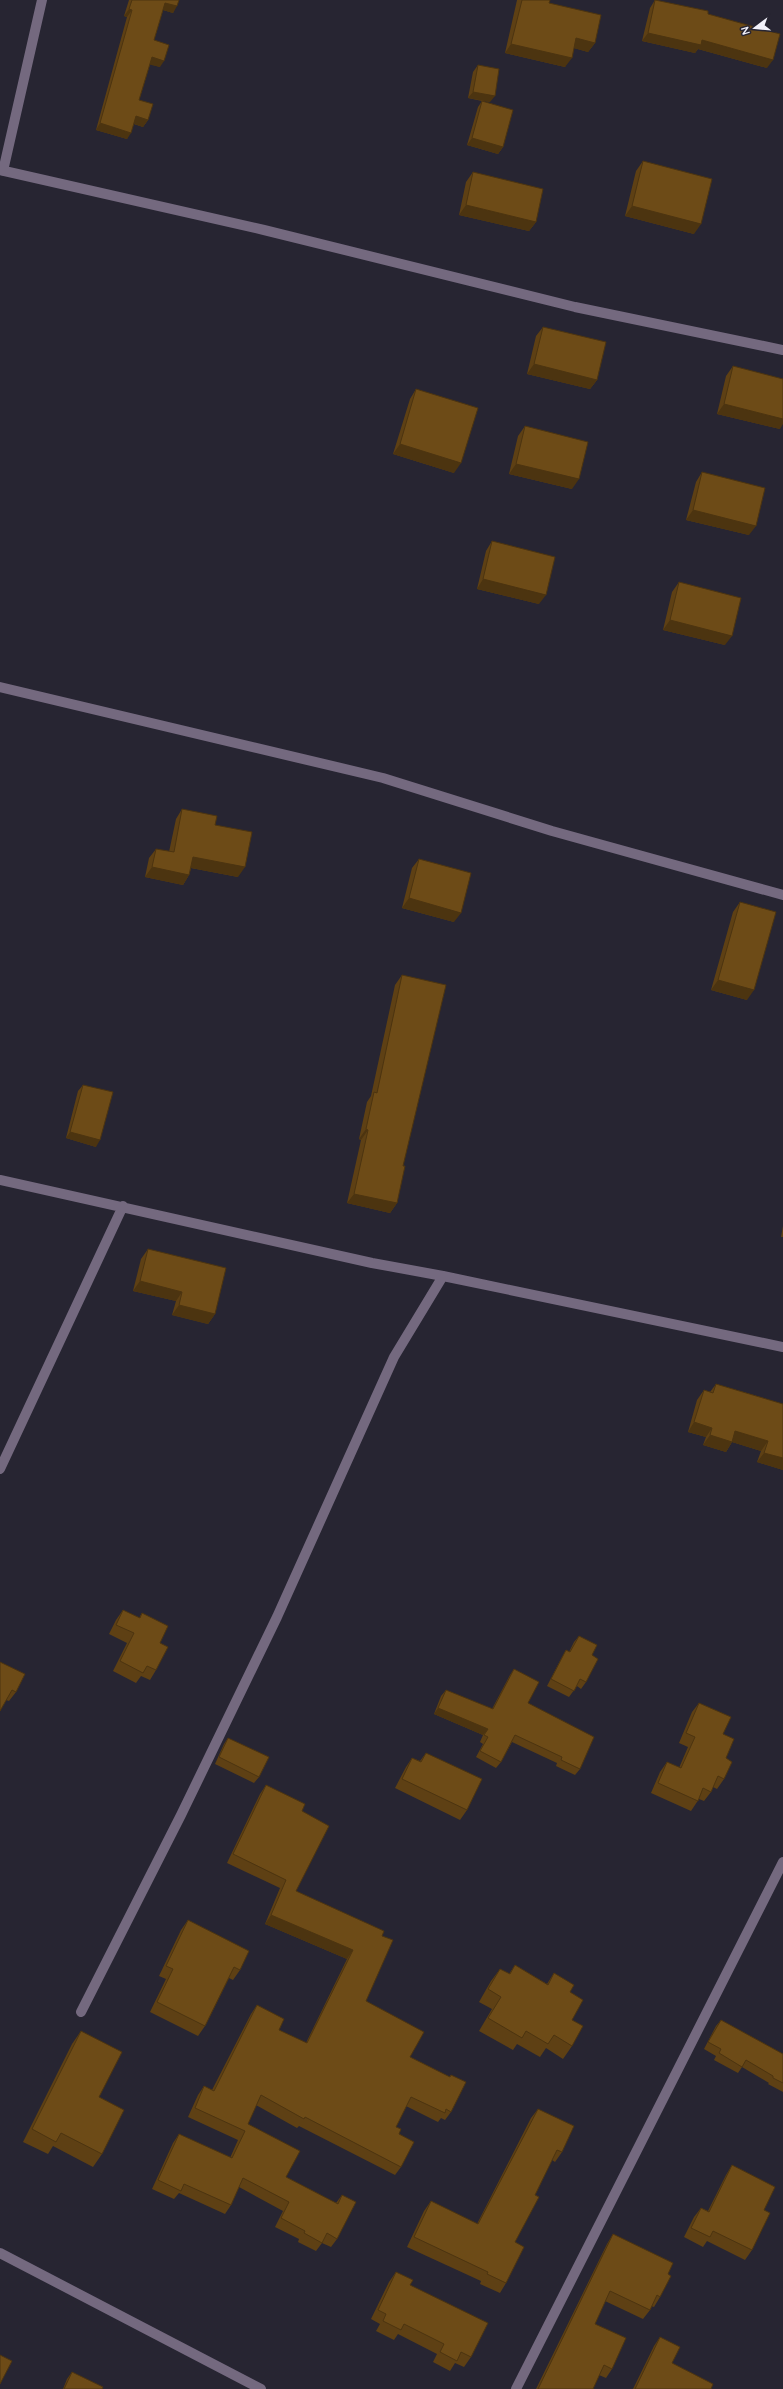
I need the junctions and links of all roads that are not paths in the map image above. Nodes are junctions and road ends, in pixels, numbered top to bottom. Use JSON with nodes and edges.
{"nodes":[{"id":1,"x":42,"y":0,"type":"edge"},
{"id":2,"x":2,"y":171,"type":"edge"},
{"id":3,"x":783,"y":350,"type":"edge"},
{"id":4,"x":0,"y":687,"type":"edge"},
{"id":5,"x":783,"y":895,"type":"edge"},
{"id":6,"x":0,"y":1180,"type":"edge"},
{"id":7,"x":123,"y":1206,"type":"junction"},
{"id":8,"x":443,"y":1276,"type":"junction"},
{"id":9,"x":783,"y":1347,"type":"edge"},
{"id":10,"x":0,"y":1469,"type":"edge"},
{"id":11,"x":783,"y":1862,"type":"edge"},
{"id":12,"x":81,"y":2012,"type":"dead end"},
{"id":13,"x":0,"y":2253,"type":"edge"},
{"id":14,"x":261,"y":2389,"type":"edge"},
{"id":15,"x":516,"y":2389,"type":"edge"}],
"edges":[{"from":1,"to":2,"type":"street"},
{"from":2,"to":3,"type":"street"},
{"from":4,"to":5,"type":"street"},
{"from":6,"to":7,"type":"street"},
{"from":7,"to":8,"type":"street"},
{"from":7,"to":10,"type":"street"},
{"from":8,"to":9,"type":"street"},
{"from":8,"to":12,"type":"street"},
{"from":11,"to":15,"type":"street"},
{"from":13,"to":14,"type":"street"}]}
